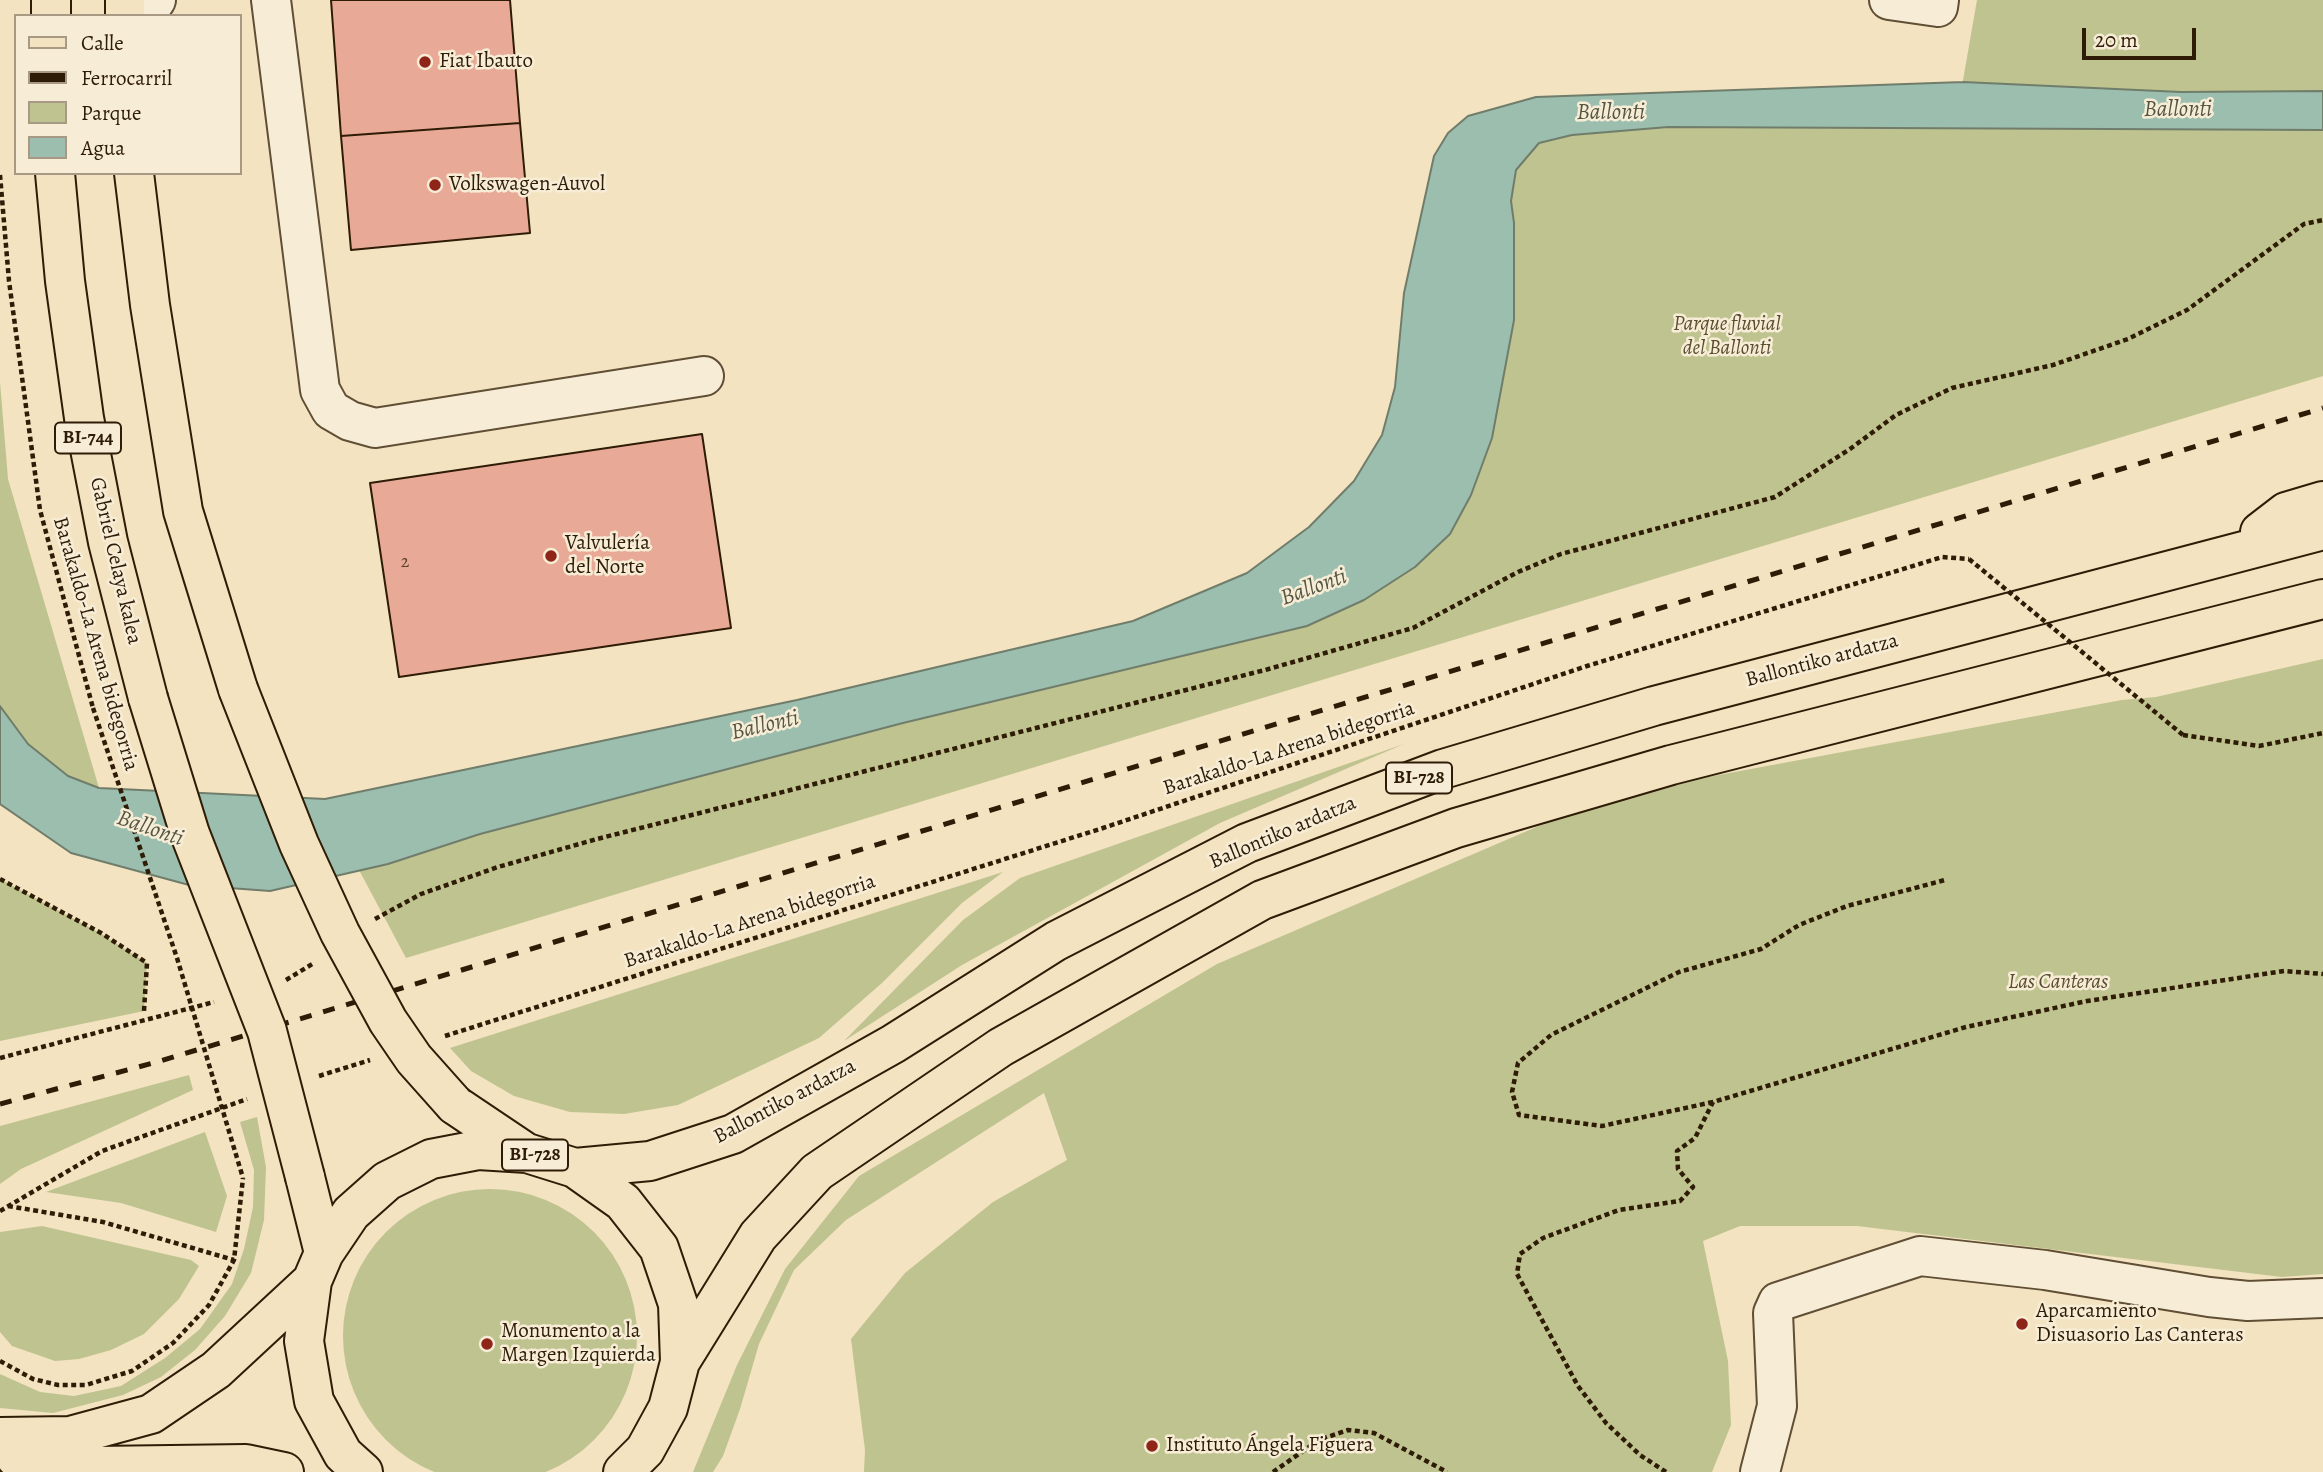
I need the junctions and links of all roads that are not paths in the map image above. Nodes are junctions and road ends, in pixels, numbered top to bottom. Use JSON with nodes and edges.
{"nodes":[{"id":1,"x":271,"y":0,"type":"edge"},
{"id":2,"x":1889,"y":0,"type":"edge"},
{"id":3,"x":1939,"y":0,"type":"edge"},
{"id":4,"x":55,"y":175,"type":"edge"},
{"id":5,"x":134,"y":175,"type":"edge"},
{"id":6,"x":704,"y":376,"type":"dead end"},
{"id":7,"x":2323,"y":500,"type":"edge"},
{"id":8,"x":2323,"y":530,"type":"edge"},
{"id":9,"x":2233,"y":551,"type":"junction"},
{"id":10,"x":2323,"y":599,"type":"edge"},
{"id":11,"x":2323,"y":614,"type":"edge"},
{"id":12,"x":2215,"y":627,"type":"junction"},
{"id":13,"x":527,"y":1153,"type":"junction"},
{"id":14,"x":575,"y":1168,"type":"junction"},
{"id":15,"x":318,"y":1267,"type":"junction"},
{"id":16,"x":2323,"y":1298,"type":"edge"},
{"id":17,"x":680,"y":1362,"type":"junction"},
{"id":18,"x":0,"y":1437,"type":"edge"},
{"id":19,"x":0,"y":1456,"type":"edge"},
{"id":20,"x":284,"y":1472,"type":"edge"},
{"id":21,"x":363,"y":1472,"type":"edge"},
{"id":22,"x":623,"y":1472,"type":"edge"},
{"id":23,"x":1760,"y":1472,"type":"edge"}],
"edges":[{"from":1,"to":6,"type":"street"},
{"from":2,"to":3,"type":"street"},
{"from":4,"to":15,"type":"main road","name":"Gabriel Celaya kalea","number":"BI-744","bridge":true},
{"from":5,"to":13,"type":"main road","bridge":true},
{"from":7,"to":9,"type":"main road"},
{"from":8,"to":9,"type":"main road","name":"Ballontiko ardatza","number":"BI-728"},
{"from":9,"to":14,"type":"main road","name":"Ballontiko ardatza","number":"BI-728"},
{"from":10,"to":12,"type":"main road","number":"BI-728"},
{"from":11,"to":12,"type":"main road"},
{"from":12,"to":17,"type":"main road","number":"BI-728"},
{"from":13,"to":14,"type":"main road","number":"BI-728"},
{"from":13,"to":15,"type":"main road","number":"BI-728"},
{"from":14,"to":17,"type":"main road","number":"BI-728"},
{"from":15,"to":18,"type":"main road","number":"BI-728"},
{"from":15,"to":21,"type":"main road","number":"BI-728"},
{"from":16,"to":23,"type":"street"},
{"from":17,"to":22,"type":"main road","number":"BI-728"},
{"from":19,"to":20,"type":"main road"}]}
